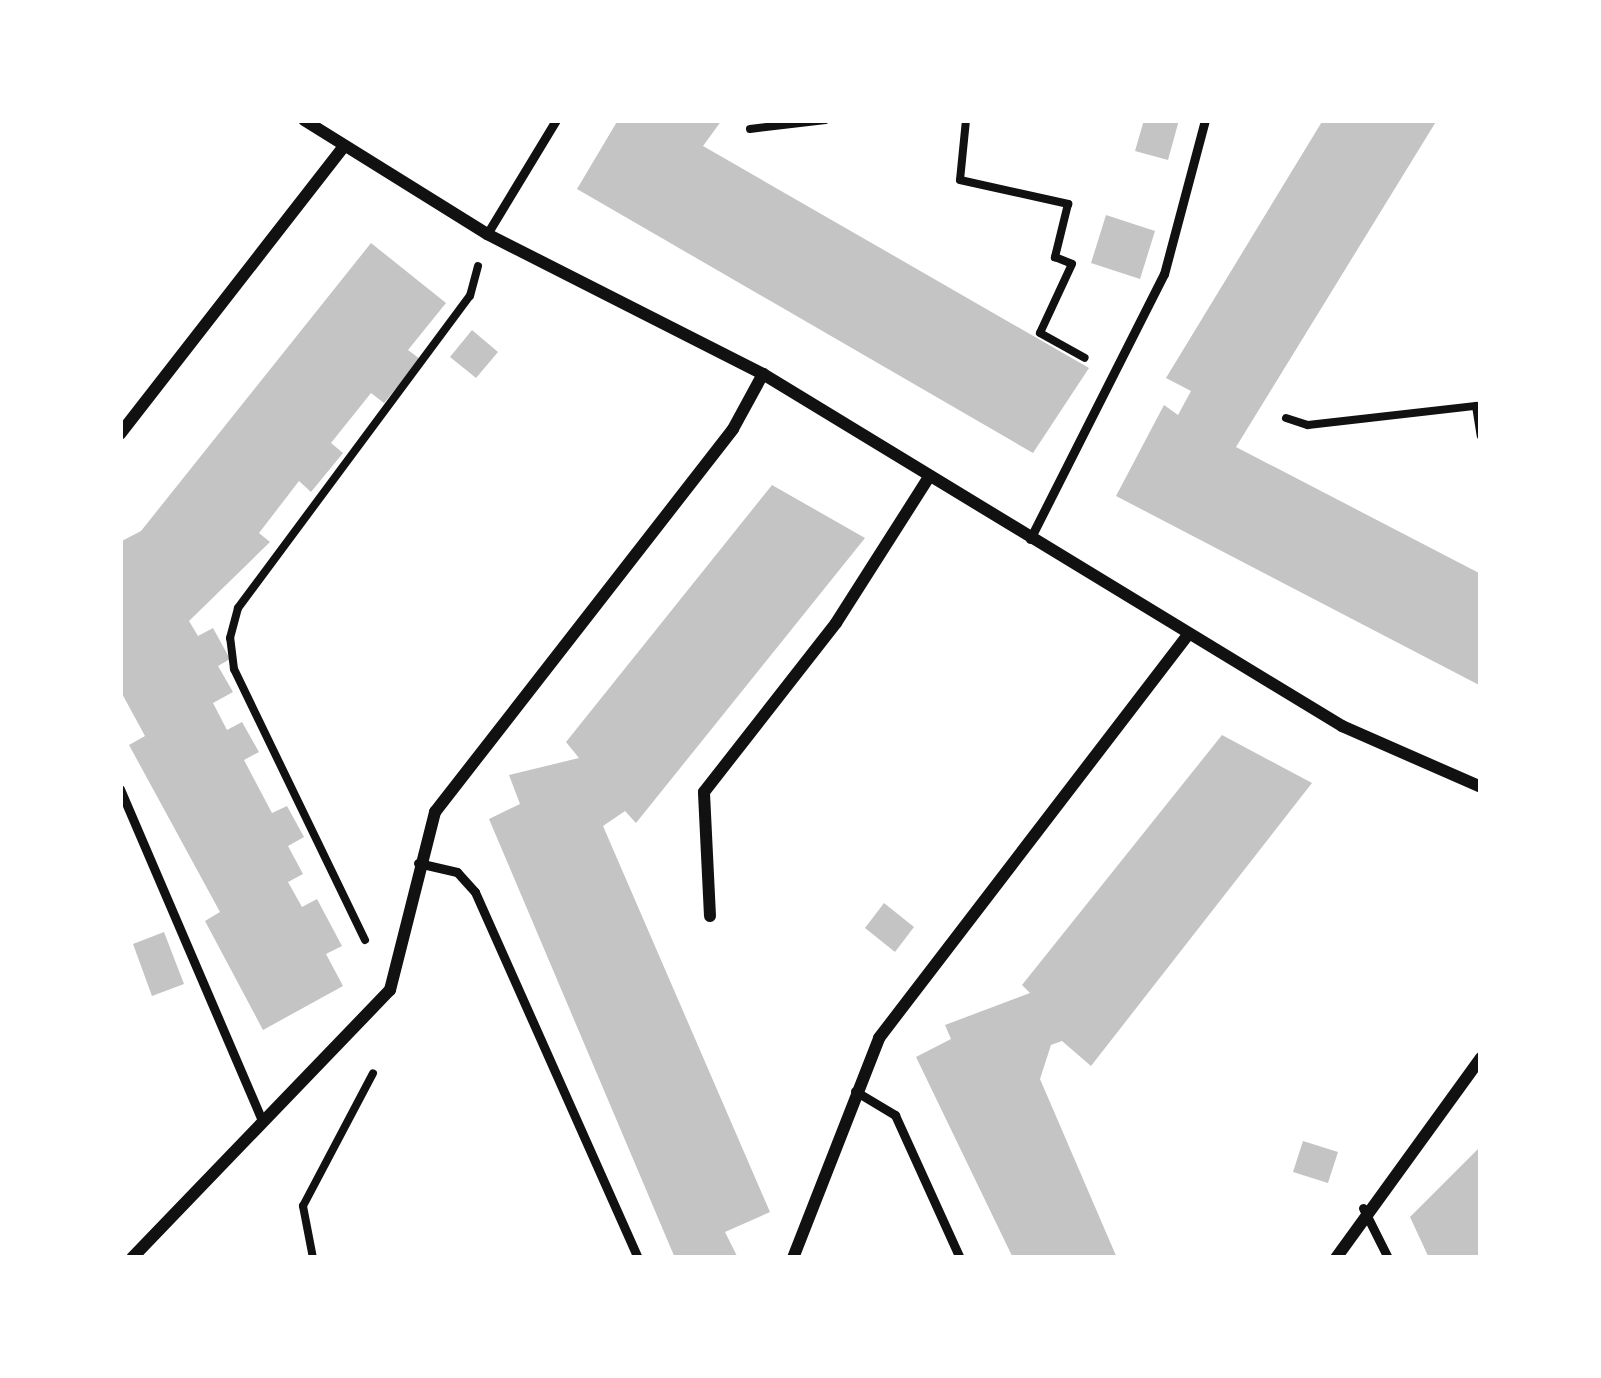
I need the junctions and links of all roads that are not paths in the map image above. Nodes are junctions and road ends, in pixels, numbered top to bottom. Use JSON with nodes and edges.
{"nodes":[{"id":1,"x":304,"y":120,"type":"edge"},
{"id":2,"x":556,"y":120,"type":"edge"},
{"id":3,"x":1205,"y":120,"type":"edge"},
{"id":4,"x":344,"y":146,"type":"junction"},
{"id":5,"x":487,"y":234,"type":"junction"},
{"id":6,"x":763,"y":374,"type":"junction"},
{"id":7,"x":120,"y":434,"type":"edge"},
{"id":8,"x":929,"y":477,"type":"junction"},
{"id":9,"x":1030,"y":539,"type":"junction"},
{"id":10,"x":1187,"y":636,"type":"junction"},
{"id":11,"x":1481,"y":787,"type":"edge"},
{"id":12,"x":120,"y":789,"type":"edge"},
{"id":13,"x":418,"y":863,"type":"junction"},
{"id":14,"x":710,"y":916,"type":"dead end"},
{"id":15,"x":1481,"y":1058,"type":"edge"},
{"id":16,"x":855,"y":1091,"type":"junction"},
{"id":17,"x":263,"y":1122,"type":"junction"},
{"id":18,"x":1363,"y":1208,"type":"junction"},
{"id":19,"x":132,"y":1258,"type":"edge"},
{"id":20,"x":638,"y":1258,"type":"edge"},
{"id":21,"x":793,"y":1258,"type":"edge"},
{"id":22,"x":960,"y":1258,"type":"edge"},
{"id":23,"x":1336,"y":1258,"type":"edge"},
{"id":24,"x":1388,"y":1258,"type":"edge"}],
"edges":[{"from":1,"to":4,"type":"street"},
{"from":2,"to":5,"type":"lane"},
{"from":3,"to":9,"type":"lane"},
{"from":4,"to":5,"type":"street"},
{"from":4,"to":7,"type":"street"},
{"from":5,"to":6,"type":"street"},
{"from":6,"to":8,"type":"street"},
{"from":6,"to":13,"type":"street"},
{"from":8,"to":9,"type":"street"},
{"from":8,"to":14,"type":"street"},
{"from":9,"to":10,"type":"street"},
{"from":10,"to":11,"type":"street"},
{"from":10,"to":16,"type":"street"},
{"from":12,"to":17,"type":"lane"},
{"from":13,"to":17,"type":"street"},
{"from":13,"to":20,"type":"lane"},
{"from":15,"to":18,"type":"street"},
{"from":16,"to":21,"type":"street"},
{"from":16,"to":22,"type":"lane"},
{"from":17,"to":19,"type":"street"},
{"from":18,"to":23,"type":"street"},
{"from":18,"to":24,"type":"lane"}]}
